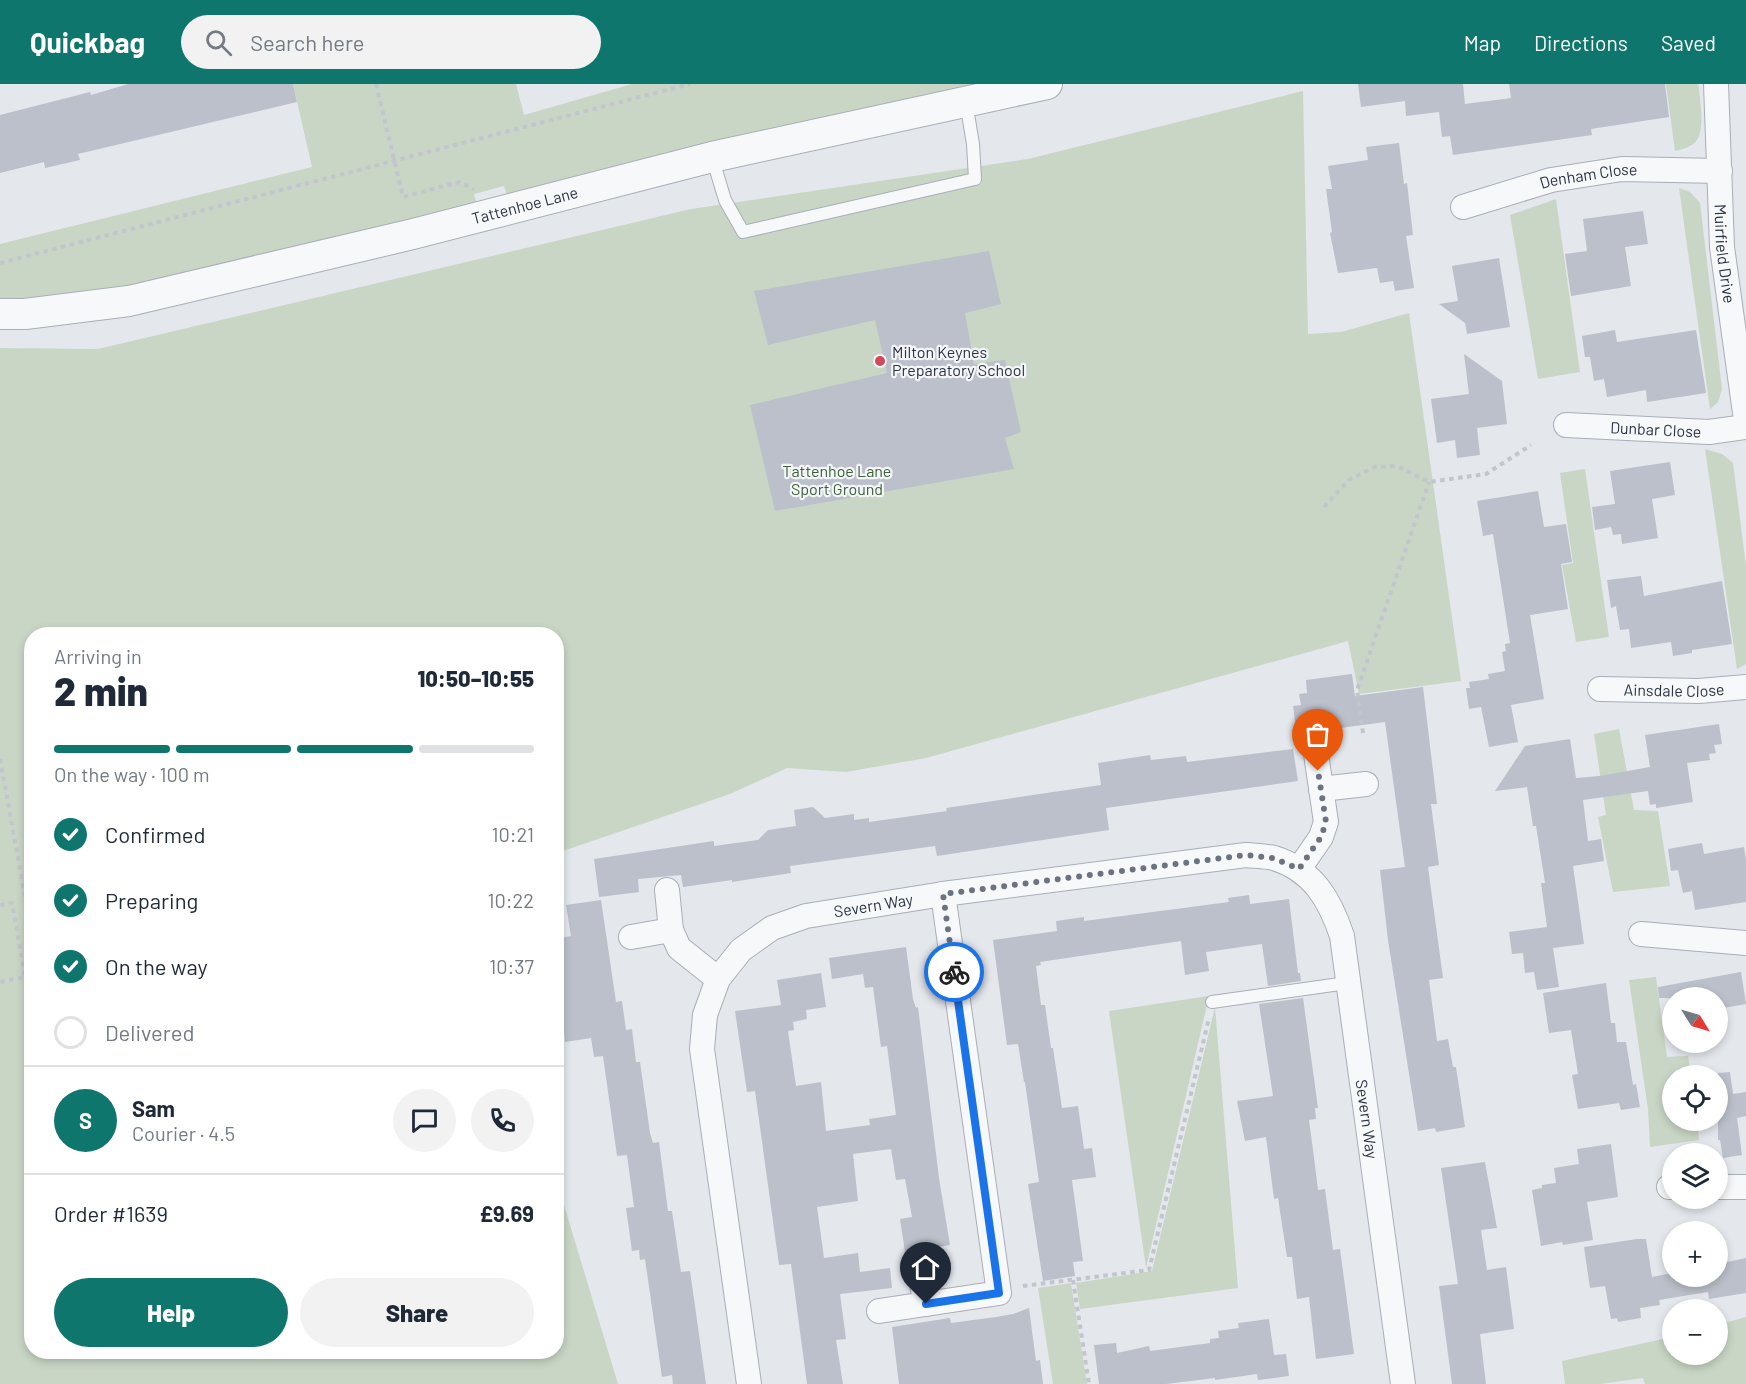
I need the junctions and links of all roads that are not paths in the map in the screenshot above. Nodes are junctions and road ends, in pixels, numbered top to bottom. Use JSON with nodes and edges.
{"nodes":[{"id":1,"x":1047,"y":84,"type":"edge"},
{"id":2,"x":1716,"y":84,"type":"edge"},
{"id":3,"x":966,"y":102,"type":"junction"},
{"id":4,"x":712,"y":157,"type":"junction"},
{"id":5,"x":1720,"y":171,"type":"junction"},
{"id":6,"x":1462,"y":207,"type":"dead end"},
{"id":7,"x":0,"y":314,"type":"edge"},
{"id":8,"x":1738,"y":316,"type":"edge"},
{"id":9,"x":1746,"y":420,"type":"edge"},
{"id":10,"x":1566,"y":425,"type":"dead end"},
{"id":11,"x":1746,"y":428,"type":"edge"},
{"id":12,"x":1746,"y":687,"type":"edge"},
{"id":13,"x":1600,"y":689,"type":"dead end"},
{"id":14,"x":1316,"y":754,"type":"dead end"},
{"id":15,"x":1366,"y":784,"type":"dead end"},
{"id":16,"x":1321,"y":789,"type":"junction"},
{"id":17,"x":1299,"y":869,"type":"junction"},
{"id":18,"x":667,"y":890,"type":"dead end"},
{"id":19,"x":943,"y":894,"type":"junction"},
{"id":20,"x":672,"y":930,"type":"junction"},
{"id":21,"x":1641,"y":934,"type":"dead end"},
{"id":22,"x":631,"y":937,"type":"dead end"},
{"id":23,"x":1746,"y":943,"type":"edge"},
{"id":24,"x":718,"y":979,"type":"junction"},
{"id":25,"x":1347,"y":983,"type":"junction"},
{"id":26,"x":1212,"y":1002,"type":"road end"},
{"id":27,"x":1728,"y":1187,"type":"edge"},
{"id":28,"x":1746,"y":1187,"type":"edge"},
{"id":29,"x":916,"y":1260,"type":"dead end"},
{"id":30,"x":926,"y":1304,"type":"junction"},
{"id":31,"x":879,"y":1311,"type":"dead end"},
{"id":32,"x":749,"y":1384,"type":"edge"},
{"id":33,"x":1403,"y":1384,"type":"edge"}],
"edges":[{"from":1,"to":3,"type":"street","name":"Tattenhoe Lane"},
{"from":2,"to":5,"type":"street","name":"Muirfield Drive"},
{"from":3,"to":4,"type":"street","name":"Tattenhoe Lane"},
{"from":3,"to":4,"type":"lane"},
{"from":4,"to":7,"type":"street","name":"Tattenhoe Lane"},
{"from":5,"to":6,"type":"street","name":"Denham Close"},
{"from":5,"to":8,"type":"street","name":"Muirfield Drive"},
{"from":8,"to":9,"type":"street","name":"Muirfield Drive"},
{"from":10,"to":11,"type":"street","name":"Dunbar Close"},
{"from":12,"to":13,"type":"street","name":"Ainsdale Close"},
{"from":14,"to":16,"type":"street"},
{"from":15,"to":16,"type":"street"},
{"from":16,"to":17,"type":"street"},
{"from":17,"to":19,"type":"street","name":"Severn Way"},
{"from":17,"to":25,"type":"street","name":"Severn Way"},
{"from":18,"to":20,"type":"street"},
{"from":19,"to":24,"type":"street","name":"Severn Way"},
{"from":19,"to":30,"type":"street"},
{"from":20,"to":22,"type":"street"},
{"from":20,"to":24,"type":"street"},
{"from":21,"to":23,"type":"street"},
{"from":24,"to":32,"type":"street","name":"Severn Way"},
{"from":25,"to":26,"type":"lane"},
{"from":25,"to":33,"type":"street","name":"Severn Way"},
{"from":27,"to":28,"type":"street"},
{"from":29,"to":30,"type":"street"},
{"from":30,"to":31,"type":"street"}]}
